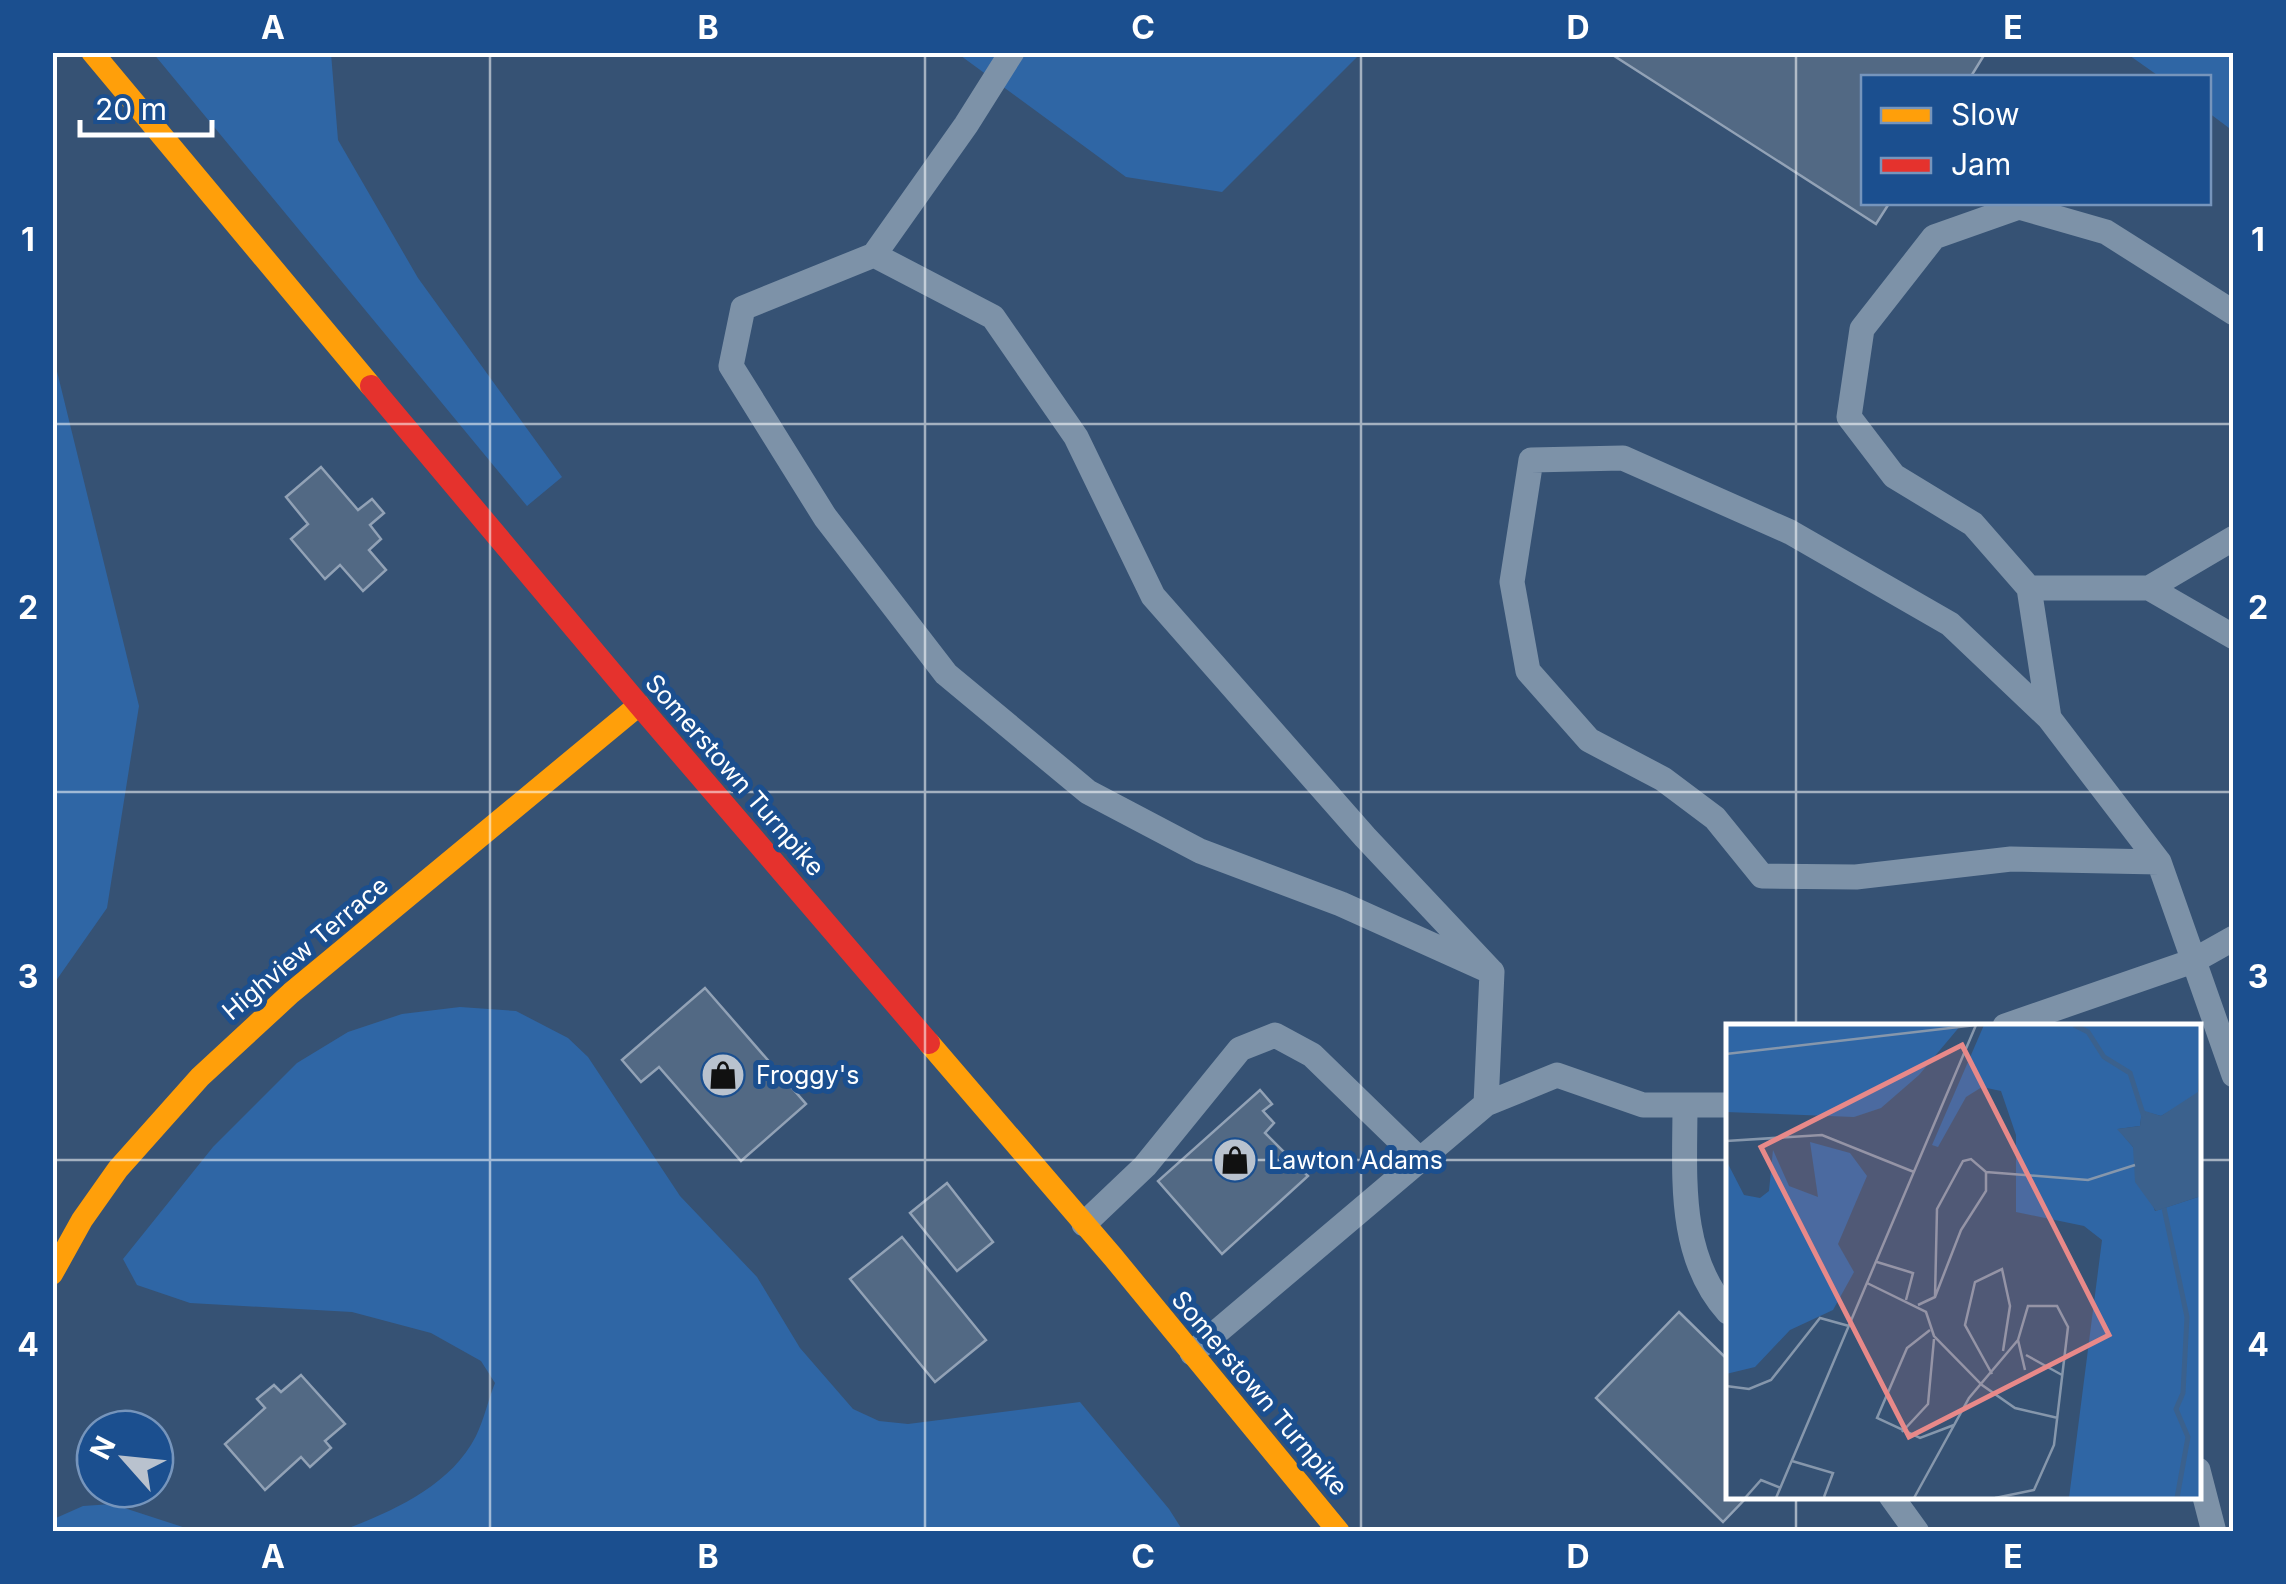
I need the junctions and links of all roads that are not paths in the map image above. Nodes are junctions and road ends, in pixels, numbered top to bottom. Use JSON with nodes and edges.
{"nodes":[{"id":1,"x":92,"y":52,"type":"edge"},
{"id":2,"x":1012,"y":52,"type":"edge"},
{"id":3,"x":874,"y":255,"type":"junction"},
{"id":4,"x":2234,"y":312,"type":"edge"},
{"id":5,"x":2234,"y":538,"type":"edge"},
{"id":6,"x":2029,"y":588,"type":"junction"},
{"id":7,"x":2149,"y":588,"type":"junction"},
{"id":8,"x":2234,"y":638,"type":"edge"},
{"id":9,"x":639,"y":706,"type":"junction"},
{"id":10,"x":2050,"y":718,"type":"junction"},
{"id":11,"x":2159,"y":862,"type":"junction"},
{"id":12,"x":2234,"y":938,"type":"edge"},
{"id":13,"x":2193,"y":960,"type":"junction"},
{"id":14,"x":1492,"y":972,"type":"junction"},
{"id":15,"x":2011,"y":1024,"type":"edge"},
{"id":16,"x":2234,"y":1075,"type":"edge"},
{"id":17,"x":1486,"y":1104,"type":"junction"},
{"id":18,"x":1685,"y":1105,"type":"junction"},
{"id":19,"x":1726,"y":1105,"type":"edge"},
{"id":20,"x":1420,"y":1160,"type":"junction"},
{"id":21,"x":1084,"y":1224,"type":"junction"},
{"id":22,"x":52,"y":1274,"type":"edge"},
{"id":23,"x":1726,"y":1309,"type":"edge"},
{"id":24,"x":1192,"y":1353,"type":"junction"},
{"id":25,"x":2201,"y":1482,"type":"edge"},
{"id":26,"x":1893,"y":1499,"type":"edge"},
{"id":27,"x":1339,"y":1532,"type":"edge"},
{"id":28,"x":1917,"y":1532,"type":"edge"},
{"id":29,"x":2214,"y":1532,"type":"edge"}],
"edges":[{"from":1,"to":9,"type":"main road","name":"Somerstown Turnpike"},
{"from":2,"to":3,"type":"lane"},
{"from":3,"to":14,"type":"lane"},
{"from":3,"to":14,"type":"lane"},
{"from":4,"to":6,"type":"lane"},
{"from":5,"to":7,"type":"lane"},
{"from":6,"to":7,"type":"lane"},
{"from":6,"to":10,"type":"lane"},
{"from":7,"to":8,"type":"lane"},
{"from":9,"to":21,"type":"main road","name":"Somerstown Turnpike"},
{"from":9,"to":22,"type":"main road","name":"Highview Terrace"},
{"from":10,"to":11,"type":"lane"},
{"from":10,"to":11,"type":"lane"},
{"from":11,"to":13,"type":"lane"},
{"from":12,"to":13,"type":"lane"},
{"from":13,"to":15,"type":"lane"},
{"from":13,"to":16,"type":"lane"},
{"from":14,"to":17,"type":"lane"},
{"from":17,"to":18,"type":"lane"},
{"from":17,"to":20,"type":"lane"},
{"from":18,"to":19,"type":"lane"},
{"from":18,"to":23,"type":"lane"},
{"from":20,"to":21,"type":"lane"},
{"from":20,"to":24,"type":"lane"},
{"from":21,"to":24,"type":"main road","name":"Somerstown Turnpike"},
{"from":24,"to":27,"type":"main road","name":"Somerstown Turnpike"},
{"from":25,"to":29,"type":"lane"},
{"from":26,"to":28,"type":"lane"}]}
